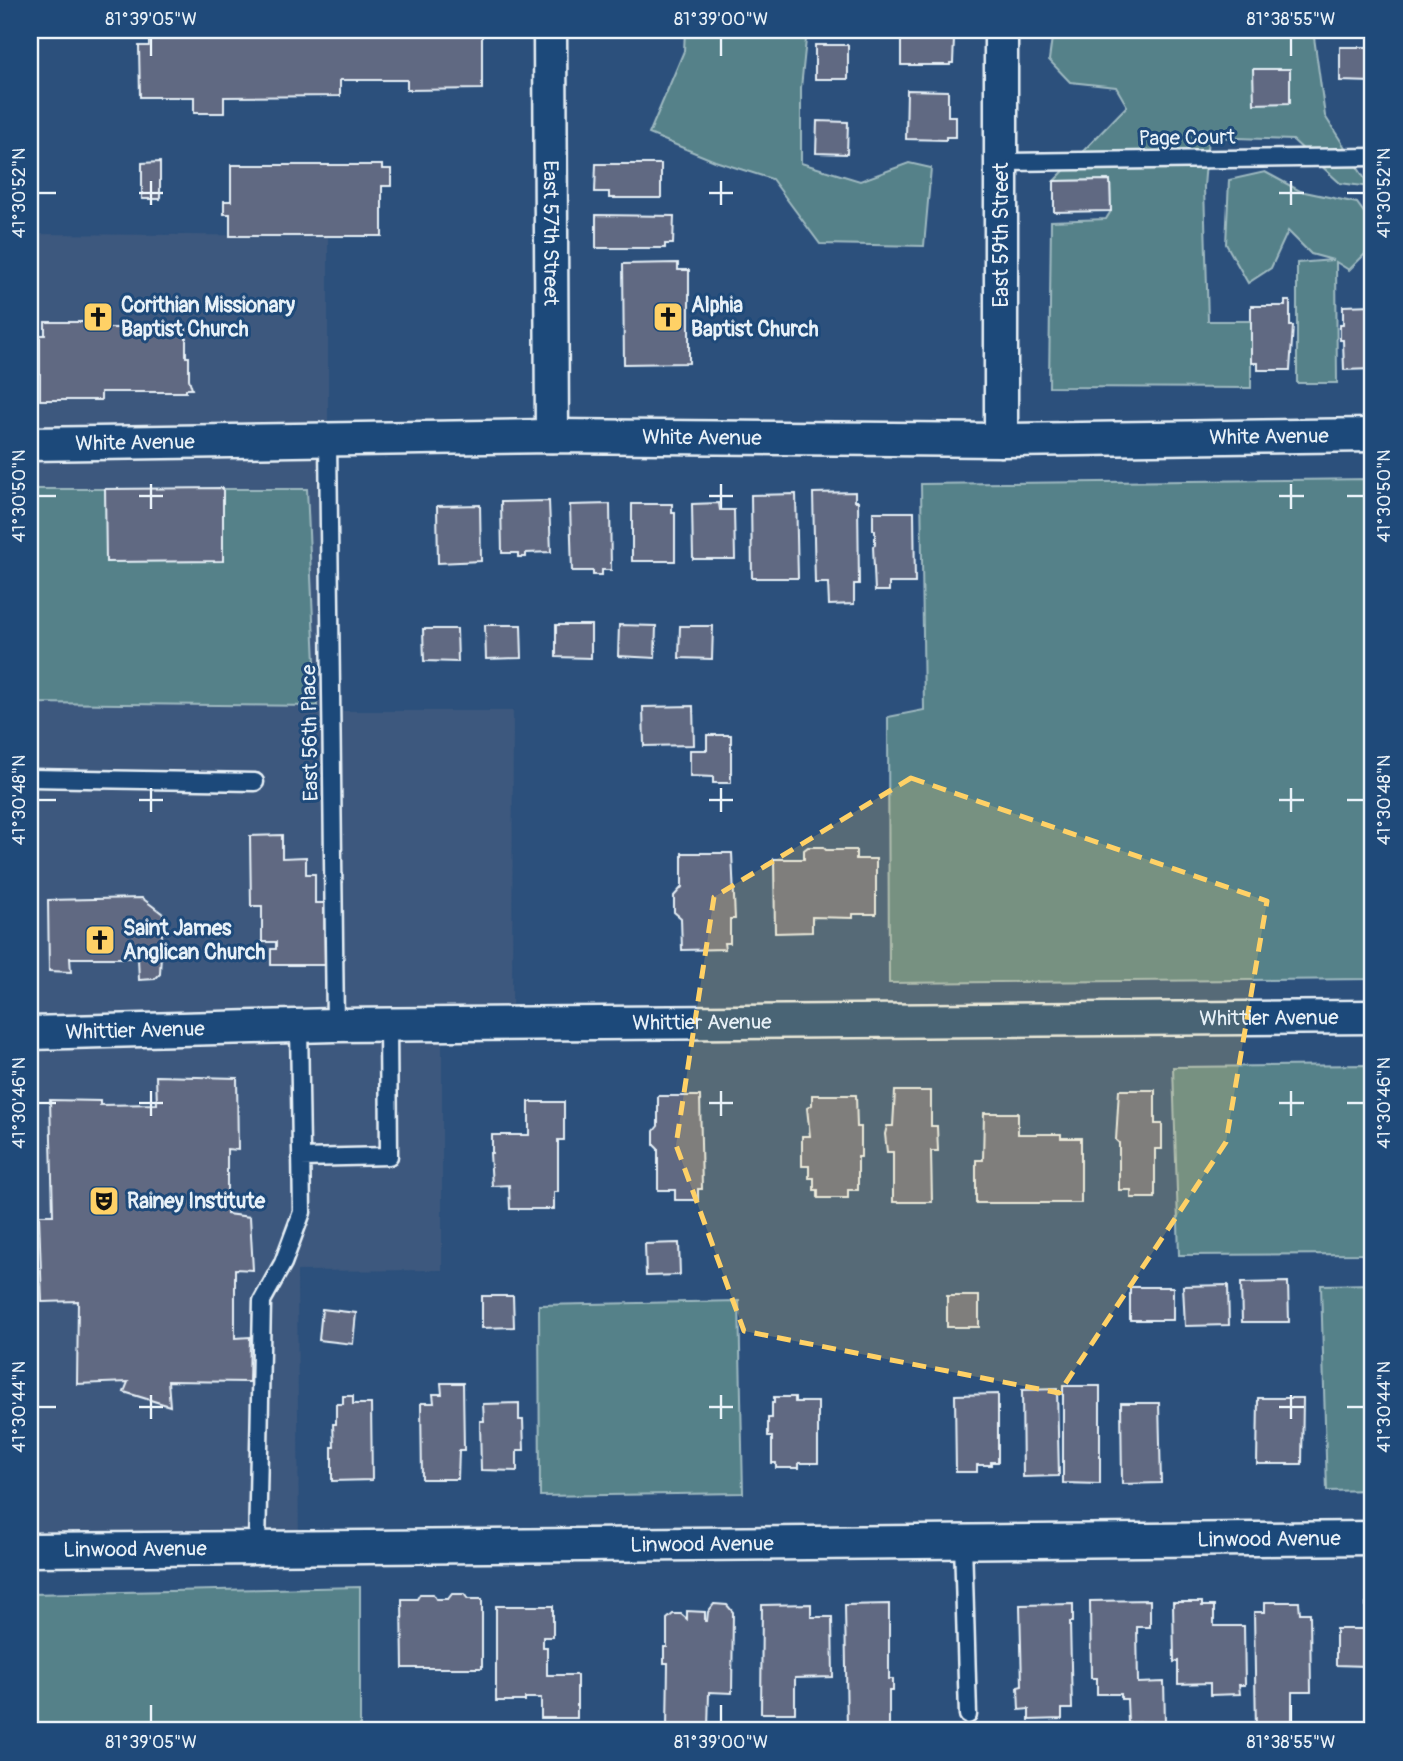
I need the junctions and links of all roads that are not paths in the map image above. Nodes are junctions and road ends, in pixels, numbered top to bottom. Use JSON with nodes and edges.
{"nodes":[{"id":1,"x":550,"y":30,"type":"edge"},
{"id":2,"x":1001,"y":30,"type":"edge"},
{"id":3,"x":1373,"y":158,"type":"edge"},
{"id":4,"x":1001,"y":162,"type":"junction"},
{"id":5,"x":1373,"y":435,"type":"edge"},
{"id":6,"x":552,"y":436,"type":"junction"},
{"id":7,"x":1001,"y":440,"type":"junction"},
{"id":8,"x":328,"y":441,"type":"junction"},
{"id":9,"x":30,"y":444,"type":"edge"},
{"id":10,"x":30,"y":778,"type":"edge"},
{"id":11,"x":255,"y":782,"type":"dead end"},
{"id":12,"x":1373,"y":1017,"type":"edge"},
{"id":13,"x":388,"y":1024,"type":"junction"},
{"id":14,"x":335,"y":1025,"type":"junction"},
{"id":15,"x":299,"y":1026,"type":"junction"},
{"id":16,"x":30,"y":1033,"type":"edge"},
{"id":17,"x":301,"y":1158,"type":"junction"},
{"id":18,"x":1373,"y":1538,"type":"edge"},
{"id":19,"x":963,"y":1542,"type":"junction"},
{"id":20,"x":257,"y":1548,"type":"junction"},
{"id":21,"x":30,"y":1550,"type":"edge"},
{"id":22,"x":968,"y":1715,"type":"dead end"}],
"edges":[{"from":1,"to":6,"type":"street","name":"East 57th Street"},
{"from":2,"to":4,"type":"street","name":"East 59th Street"},
{"from":3,"to":4,"type":"lane","name":"Page Court"},
{"from":4,"to":7,"type":"street","name":"East 59th Street"},
{"from":5,"to":7,"type":"street","name":"White Avenue"},
{"from":6,"to":7,"type":"street","name":"White Avenue"},
{"from":6,"to":8,"type":"street","name":"White Avenue"},
{"from":8,"to":9,"type":"street","name":"White Avenue"},
{"from":8,"to":14,"type":"lane","name":"East 56th Place"},
{"from":10,"to":11,"type":"lane"},
{"from":12,"to":13,"type":"street","name":"Whittier Avenue"},
{"from":13,"to":14,"type":"street","name":"Whittier Avenue"},
{"from":13,"to":17,"type":"lane"},
{"from":14,"to":15,"type":"street","name":"Whittier Avenue"},
{"from":15,"to":16,"type":"street","name":"Whittier Avenue"},
{"from":15,"to":17,"type":"lane"},
{"from":17,"to":20,"type":"lane"},
{"from":18,"to":19,"type":"street","name":"Linwood Avenue"},
{"from":19,"to":20,"type":"street","name":"Linwood Avenue"},
{"from":19,"to":22,"type":"lane"},
{"from":20,"to":21,"type":"street","name":"Linwood Avenue"}]}
